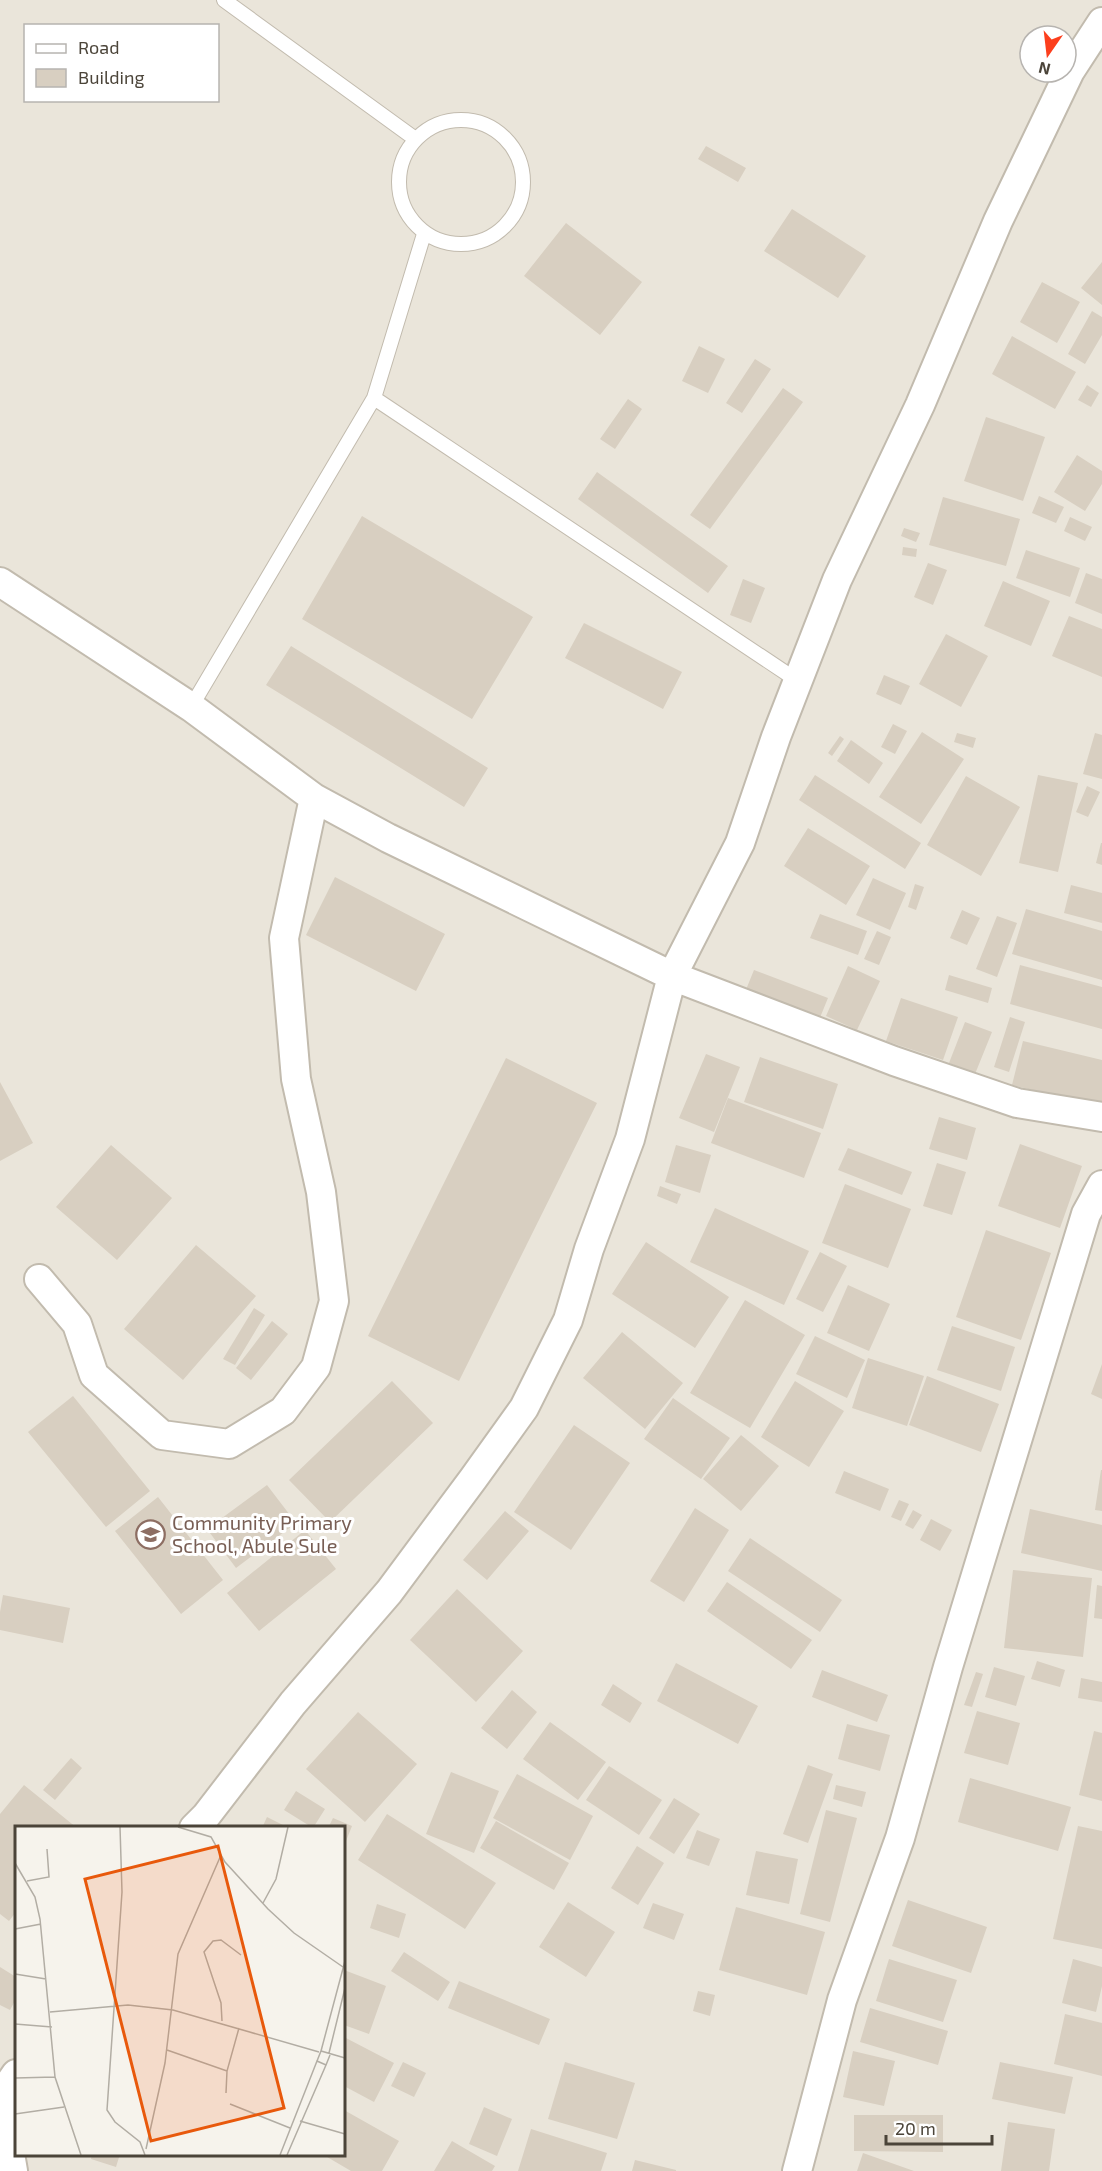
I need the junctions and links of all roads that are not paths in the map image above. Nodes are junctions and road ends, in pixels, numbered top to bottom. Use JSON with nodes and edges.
{"nodes":[{"id":1,"x":224,"y":0,"type":"edge"},
{"id":2,"x":1102,"y":22,"type":"edge"},
{"id":3,"x":414,"y":138,"type":"junction"},
{"id":4,"x":424,"y":234,"type":"junction"},
{"id":5,"x":374,"y":398,"type":"junction"},
{"id":6,"x":0,"y":582,"type":"edge"},
{"id":7,"x":798,"y":681,"type":"junction"},
{"id":8,"x":191,"y":707,"type":"junction"},
{"id":9,"x":314,"y":798,"type":"junction"},
{"id":10,"x":672,"y":976,"type":"junction"},
{"id":11,"x":1102,"y":1118,"type":"edge"},
{"id":12,"x":1102,"y":1185,"type":"edge"},
{"id":13,"x":39,"y":1279,"type":"dead end"},
{"id":14,"x":195,"y":1826,"type":"edge"},
{"id":15,"x":15,"y":2075,"type":"edge"},
{"id":16,"x":0,"y":2096,"type":"edge"},
{"id":17,"x":13,"y":2171,"type":"edge"},
{"id":18,"x":797,"y":2171,"type":"edge"}],
"edges":[{"from":1,"to":3,"type":"lane"},
{"from":2,"to":7,"type":"street"},
{"from":3,"to":4,"type":"lane"},
{"from":3,"to":4,"type":"lane"},
{"from":4,"to":5,"type":"lane"},
{"from":5,"to":7,"type":"lane"},
{"from":5,"to":8,"type":"lane"},
{"from":6,"to":8,"type":"street"},
{"from":7,"to":10,"type":"street"},
{"from":8,"to":9,"type":"street"},
{"from":9,"to":10,"type":"street"},
{"from":9,"to":13,"type":"street"},
{"from":10,"to":11,"type":"street"},
{"from":10,"to":14,"type":"street"},
{"from":12,"to":18,"type":"street"},
{"from":15,"to":16,"type":"street"},
{"from":16,"to":17,"type":"street"}]}
